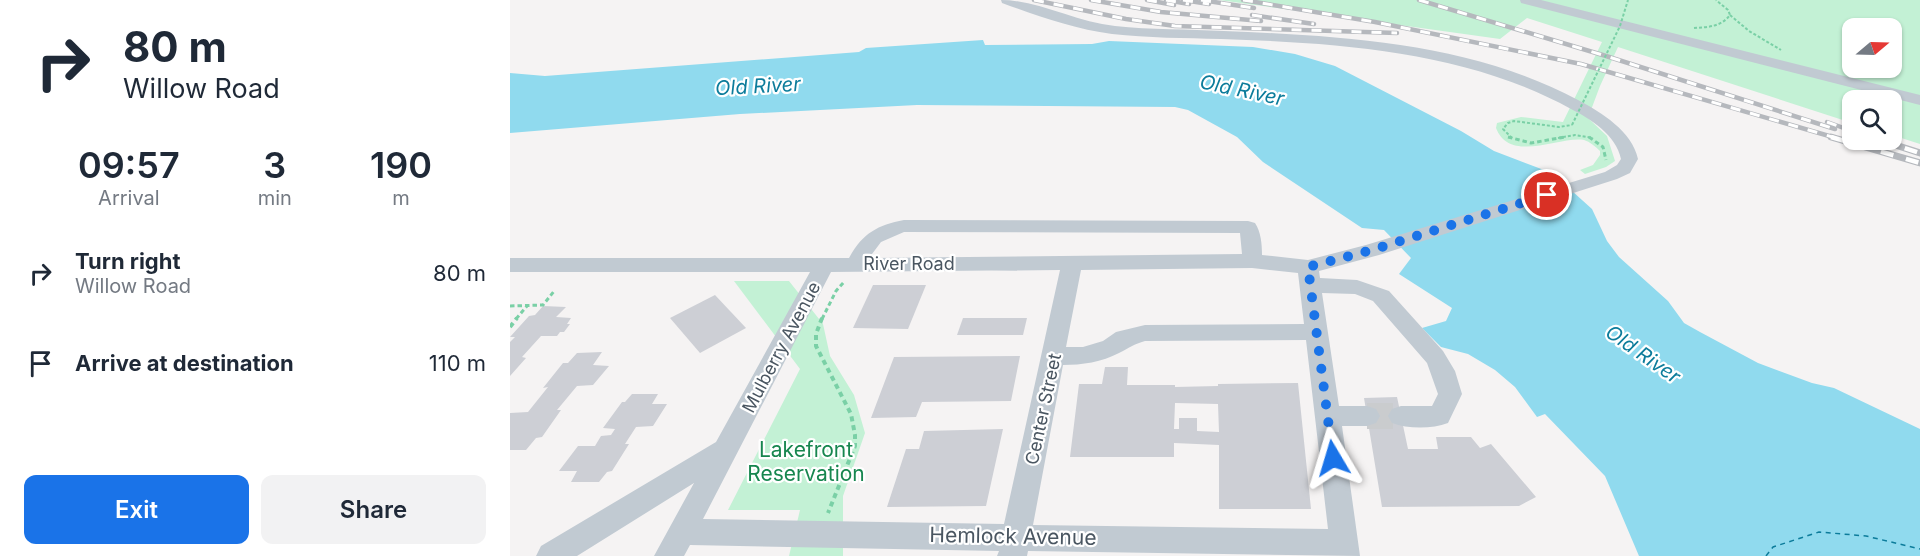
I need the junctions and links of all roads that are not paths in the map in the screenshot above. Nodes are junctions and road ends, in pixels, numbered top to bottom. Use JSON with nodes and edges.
{"nodes":[{"id":1,"x":1007,"y":0,"type":"edge"},
{"id":2,"x":1526,"y":0,"type":"edge"},
{"id":3,"x":1920,"y":100,"type":"edge"},
{"id":4,"x":1252,"y":261,"type":"junction"},
{"id":5,"x":1072,"y":262,"type":"junction"},
{"id":6,"x":825,"y":264,"type":"junction"},
{"id":7,"x":510,"y":265,"type":"edge"},
{"id":8,"x":851,"y":272,"type":"junction"},
{"id":9,"x":1309,"y":276,"type":"junction"},
{"id":10,"x":1316,"y":332,"type":"junction"},
{"id":11,"x":1054,"y":356,"type":"junction"},
{"id":12,"x":1327,"y":416,"type":"junction"},
{"id":13,"x":1367,"y":416,"type":"tunnel mouth"},
{"id":14,"x":1401,"y":416,"type":"tunnel mouth"},
{"id":15,"x":726,"y":450,"type":"junction"},
{"id":16,"x":675,"y":544,"type":"edge"},
{"id":17,"x":1014,"y":546,"type":"edge"},
{"id":18,"x":1345,"y":549,"type":"edge"},
{"id":19,"x":551,"y":556,"type":"edge"}],
"edges":[{"from":1,"to":9,"type":"street"},
{"from":2,"to":3,"type":"street"},
{"from":4,"to":5,"type":"street","name":"River Road"},
{"from":4,"to":8,"type":"street"},
{"from":4,"to":9,"type":"street","name":"River Road"},
{"from":5,"to":8,"type":"street","name":"River Road"},
{"from":5,"to":11,"type":"street","name":"Center Street"},
{"from":6,"to":7,"type":"street","name":"River Road"},
{"from":6,"to":8,"type":"street","name":"River Road"},
{"from":6,"to":15,"type":"street","name":"Mulberry Avenue"},
{"from":9,"to":10,"type":"street"},
{"from":9,"to":14,"type":"street","name":"River Road"},
{"from":10,"to":11,"type":"street"},
{"from":10,"to":12,"type":"street"},
{"from":11,"to":17,"type":"street","name":"Center Street"},
{"from":12,"to":13,"type":"street"},
{"from":12,"to":18,"type":"street"},
{"from":15,"to":16,"type":"street","name":"Mulberry Avenue"},
{"from":15,"to":19,"type":"street"},
{"from":16,"to":17,"type":"street","name":"Hemlock Avenue"},
{"from":17,"to":18,"type":"street","name":"Hemlock Avenue"}]}
